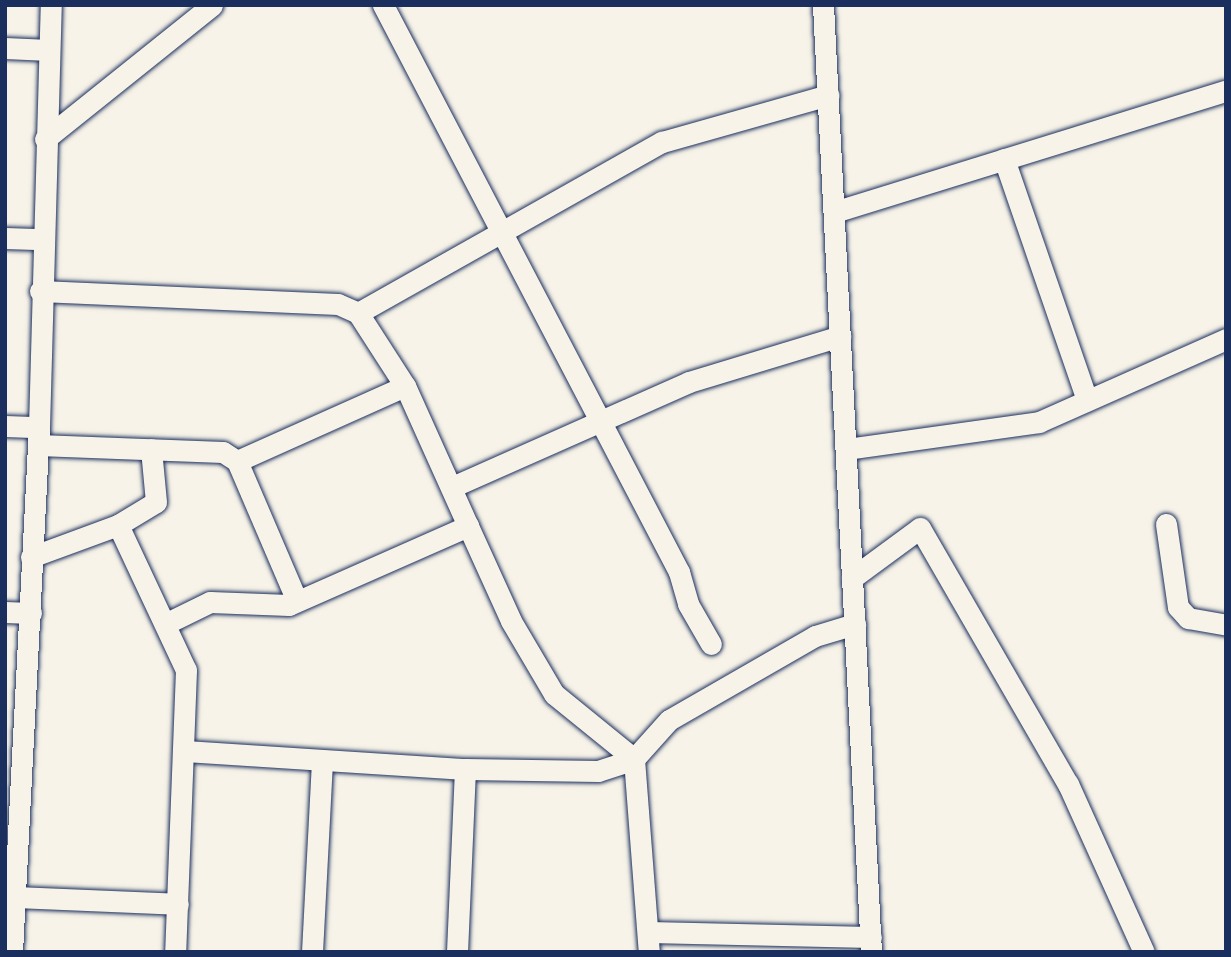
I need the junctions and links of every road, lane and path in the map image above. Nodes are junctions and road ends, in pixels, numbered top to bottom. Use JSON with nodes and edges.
{"nodes":[{"id":1,"x":51,"y":5,"type":"edge"},
{"id":2,"x":212,"y":5,"type":"edge"},
{"id":3,"x":383,"y":5,"type":"edge"},
{"id":4,"x":823,"y":5,"type":"edge"},
{"id":5,"x":5,"y":48,"type":"edge"},
{"id":6,"x":49,"y":50,"type":"junction"},
{"id":7,"x":1226,"y":91,"type":"edge"},
{"id":8,"x":828,"y":95,"type":"junction"},
{"id":9,"x":45,"y":139,"type":"junction"},
{"id":10,"x":1004,"y":159,"type":"junction"},
{"id":11,"x":834,"y":212,"type":"junction"},
{"id":12,"x":500,"y":229,"type":"junction"},
{"id":13,"x":5,"y":237,"type":"edge"},
{"id":14,"x":43,"y":239,"type":"junction"},
{"id":15,"x":40,"y":291,"type":"junction"},
{"id":16,"x":358,"y":313,"type":"junction"},
{"id":17,"x":840,"y":336,"type":"junction"},
{"id":18,"x":1226,"y":340,"type":"edge"},
{"id":19,"x":405,"y":386,"type":"junction"},
{"id":20,"x":1087,"y":400,"type":"junction"},
{"id":21,"x":601,"y":422,"type":"junction"},
{"id":22,"x":5,"y":426,"type":"edge"},
{"id":23,"x":38,"y":436,"type":"junction"},
{"id":24,"x":151,"y":449,"type":"junction"},
{"id":25,"x":847,"y":449,"type":"junction"},
{"id":26,"x":237,"y":461,"type":"junction"},
{"id":27,"x":452,"y":487,"type":"junction"},
{"id":28,"x":1166,"y":524,"type":"dead end"},
{"id":29,"x":118,"y":525,"type":"junction"},
{"id":30,"x":468,"y":526,"type":"junction"},
{"id":31,"x":32,"y":557,"type":"junction"},
{"id":32,"x":852,"y":579,"type":"junction"},
{"id":33,"x":297,"y":601,"type":"junction"},
{"id":34,"x":5,"y":612,"type":"edge"},
{"id":35,"x":31,"y":613,"type":"junction"},
{"id":36,"x":165,"y":624,"type":"junction"},
{"id":37,"x":855,"y":624,"type":"junction"},
{"id":38,"x":1226,"y":625,"type":"edge"},
{"id":39,"x":711,"y":644,"type":"dead end"},
{"id":40,"x":186,"y":751,"type":"junction"},
{"id":41,"x":634,"y":759,"type":"junction"},
{"id":42,"x":322,"y":761,"type":"junction"},
{"id":43,"x":465,"y":769,"type":"junction"},
{"id":44,"x":11,"y":805,"type":"edge"},
{"id":45,"x":14,"y":897,"type":"junction"},
{"id":46,"x":178,"y":904,"type":"junction"},
{"id":47,"x":649,"y":942,"type":"edge"},
{"id":48,"x":871,"y":944,"type":"edge"},
{"id":49,"x":12,"y":952,"type":"edge"},
{"id":50,"x":175,"y":952,"type":"edge"},
{"id":51,"x":312,"y":952,"type":"edge"},
{"id":52,"x":457,"y":952,"type":"edge"},
{"id":53,"x":1144,"y":952,"type":"edge"}],
"edges":[{"from":1,"to":6,"type":"street"},
{"from":2,"to":9,"type":"street"},
{"from":3,"to":12,"type":"street"},
{"from":4,"to":8,"type":"street"},
{"from":5,"to":6,"type":"street"},
{"from":6,"to":9,"type":"street"},
{"from":7,"to":10,"type":"street"},
{"from":8,"to":11,"type":"street"},
{"from":8,"to":12,"type":"street"},
{"from":9,"to":14,"type":"street"},
{"from":10,"to":11,"type":"street"},
{"from":10,"to":20,"type":"street"},
{"from":11,"to":17,"type":"street"},
{"from":12,"to":16,"type":"street"},
{"from":12,"to":21,"type":"street"},
{"from":13,"to":14,"type":"street"},
{"from":14,"to":15,"type":"street"},
{"from":15,"to":16,"type":"street"},
{"from":15,"to":23,"type":"street"},
{"from":16,"to":19,"type":"street"},
{"from":17,"to":21,"type":"street"},
{"from":17,"to":25,"type":"street"},
{"from":18,"to":20,"type":"street"},
{"from":19,"to":26,"type":"street"},
{"from":19,"to":27,"type":"street"},
{"from":20,"to":25,"type":"street"},
{"from":21,"to":27,"type":"street"},
{"from":21,"to":39,"type":"street"},
{"from":22,"to":23,"type":"street"},
{"from":23,"to":24,"type":"street"},
{"from":23,"to":31,"type":"street"},
{"from":24,"to":26,"type":"street"},
{"from":24,"to":29,"type":"street"},
{"from":25,"to":32,"type":"street"},
{"from":26,"to":33,"type":"street"},
{"from":27,"to":30,"type":"street"},
{"from":28,"to":38,"type":"street"},
{"from":29,"to":31,"type":"street"},
{"from":29,"to":36,"type":"street"},
{"from":30,"to":33,"type":"street"},
{"from":30,"to":41,"type":"street"},
{"from":31,"to":35,"type":"street"},
{"from":32,"to":37,"type":"street"},
{"from":32,"to":53,"type":"street"},
{"from":33,"to":36,"type":"street"},
{"from":34,"to":35,"type":"street"},
{"from":35,"to":44,"type":"street"},
{"from":36,"to":40,"type":"street"},
{"from":37,"to":41,"type":"street"},
{"from":37,"to":48,"type":"street"},
{"from":40,"to":42,"type":"street"},
{"from":40,"to":46,"type":"street"},
{"from":41,"to":43,"type":"street"},
{"from":41,"to":47,"type":"street"},
{"from":42,"to":43,"type":"street"},
{"from":42,"to":51,"type":"street"},
{"from":43,"to":52,"type":"street"},
{"from":44,"to":45,"type":"street"},
{"from":45,"to":46,"type":"street"},
{"from":45,"to":49,"type":"street"},
{"from":46,"to":50,"type":"street"},
{"from":47,"to":48,"type":"street"}]}
